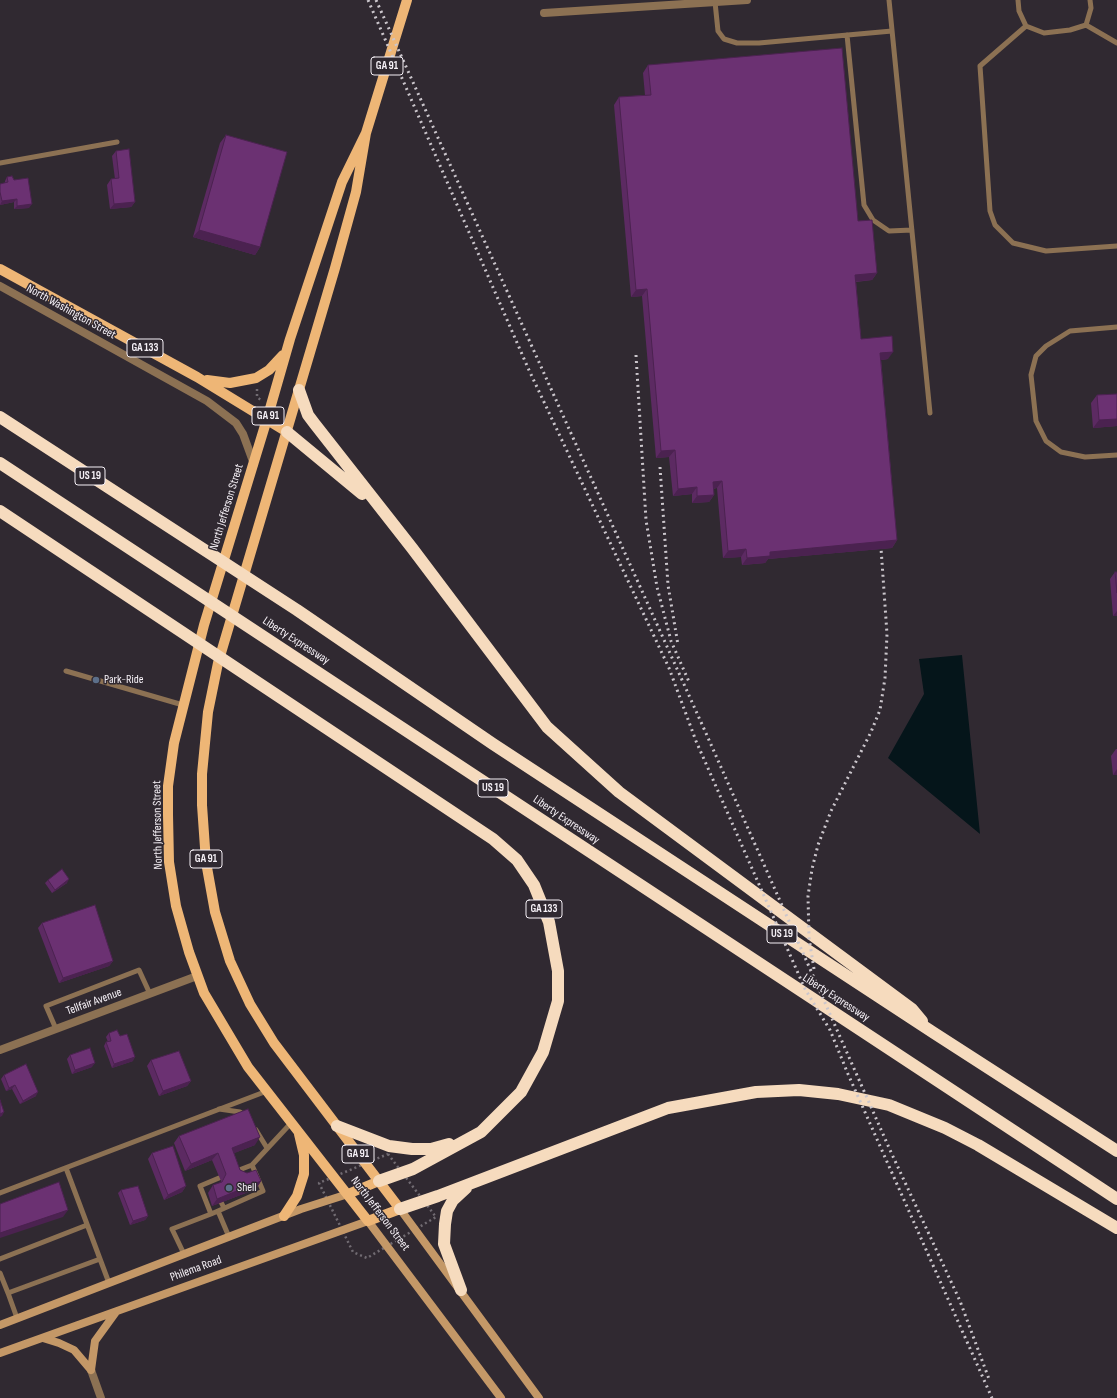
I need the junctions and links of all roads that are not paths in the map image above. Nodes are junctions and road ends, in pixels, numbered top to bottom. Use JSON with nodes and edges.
{"nodes":[{"id":1,"x":407,"y":0,"type":"edge"},
{"id":2,"x":747,"y":0,"type":"edge"},
{"id":3,"x":889,"y":0,"type":"edge"},
{"id":4,"x":1018,"y":0,"type":"edge"},
{"id":5,"x":1090,"y":0,"type":"edge"},
{"id":6,"x":715,"y":2,"type":"junction"},
{"id":7,"x":544,"y":13,"type":"dead end"},
{"id":8,"x":1086,"y":25,"type":"junction"},
{"id":9,"x":1026,"y":26,"type":"junction"},
{"id":10,"x":892,"y":31,"type":"junction"},
{"id":11,"x":847,"y":34,"type":"junction"},
{"id":12,"x":1117,"y":43,"type":"edge"},
{"id":13,"x":366,"y":133,"type":"junction"},
{"id":14,"x":117,"y":142,"type":"dead end"},
{"id":15,"x":0,"y":163,"type":"edge"},
{"id":16,"x":912,"y":230,"type":"junction"},
{"id":17,"x":1117,"y":246,"type":"edge"},
{"id":18,"x":0,"y":269,"type":"edge"},
{"id":19,"x":0,"y":286,"type":"edge"},
{"id":20,"x":1117,"y":327,"type":"edge"},
{"id":21,"x":290,"y":339,"type":"junction"},
{"id":22,"x":197,"y":377,"type":"junction"},
{"id":23,"x":299,"y":390,"type":"junction"},
{"id":24,"x":930,"y":413,"type":"dead end"},
{"id":25,"x":0,"y":417,"type":"edge"},
{"id":26,"x":267,"y":419,"type":"junction"},
{"id":27,"x":287,"y":432,"type":"junction"},
{"id":28,"x":1117,"y":455,"type":"edge"},
{"id":29,"x":0,"y":463,"type":"edge"},
{"id":30,"x":254,"y":464,"type":"junction"},
{"id":31,"x":377,"y":506,"type":"junction"},
{"id":32,"x":0,"y":511,"type":"edge"},
{"id":33,"x":66,"y":671,"type":"dead end"},
{"id":34,"x":183,"y":705,"type":"junction"},
{"id":35,"x":197,"y":976,"type":"junction"},
{"id":36,"x":150,"y":994,"type":"junction"},
{"id":37,"x":908,"y":1012,"type":"junction"},
{"id":38,"x":56,"y":1029,"type":"junction"},
{"id":39,"x":0,"y":1050,"type":"edge"},
{"id":40,"x":267,"y":1090,"type":"junction"},
{"id":41,"x":218,"y":1109,"type":"junction"},
{"id":42,"x":248,"y":1118,"type":"edge"},
{"id":43,"x":252,"y":1124,"type":"edge"},
{"id":44,"x":294,"y":1124,"type":"junction"},
{"id":45,"x":337,"y":1126,"type":"junction"},
{"id":46,"x":466,"y":1140,"type":"junction"},
{"id":47,"x":267,"y":1148,"type":"junction"},
{"id":48,"x":1117,"y":1151,"type":"edge"},
{"id":49,"x":252,"y":1165,"type":"junction"},
{"id":50,"x":66,"y":1168,"type":"junction"},
{"id":51,"x":233,"y":1172,"type":"edge"},
{"id":52,"x":219,"y":1178,"type":"dead end"},
{"id":53,"x":379,"y":1181,"type":"junction"},
{"id":54,"x":472,"y":1183,"type":"junction"},
{"id":55,"x":0,"y":1193,"type":"edge"},
{"id":56,"x":348,"y":1194,"type":"junction"},
{"id":57,"x":1117,"y":1199,"type":"edge"},
{"id":58,"x":221,"y":1202,"type":"edge"},
{"id":59,"x":224,"y":1208,"type":"junction"},
{"id":60,"x":400,"y":1209,"type":"junction"},
{"id":61,"x":218,"y":1211,"type":"junction"},
{"id":62,"x":211,"y":1214,"type":"junction"},
{"id":63,"x":284,"y":1216,"type":"junction"},
{"id":64,"x":368,"y":1221,"type":"junction"},
{"id":65,"x":88,"y":1225,"type":"junction"},
{"id":66,"x":1117,"y":1228,"type":"edge"},
{"id":67,"x":229,"y":1237,"type":"junction"},
{"id":68,"x":184,"y":1254,"type":"junction"},
{"id":69,"x":0,"y":1259,"type":"edge"},
{"id":70,"x":100,"y":1259,"type":"junction"},
{"id":71,"x":0,"y":1273,"type":"edge"},
{"id":72,"x":109,"y":1283,"type":"junction"},
{"id":73,"x":461,"y":1290,"type":"junction"},
{"id":74,"x":8,"y":1293,"type":"junction"},
{"id":75,"x":116,"y":1312,"type":"junction"},
{"id":76,"x":17,"y":1318,"type":"junction"},
{"id":77,"x":0,"y":1325,"type":"edge"},
{"id":78,"x":42,"y":1338,"type":"junction"},
{"id":79,"x":0,"y":1353,"type":"edge"},
{"id":80,"x":91,"y":1370,"type":"junction"},
{"id":81,"x":101,"y":1398,"type":"edge"},
{"id":82,"x":501,"y":1398,"type":"edge"},
{"id":83,"x":539,"y":1398,"type":"edge"}],
"edges":[{"from":1,"to":13,"type":"main road","name":"North Jefferson Street","number":"GA 91"},
{"from":2,"to":6,"type":"street"},
{"from":3,"to":10,"type":"lane"},
{"from":4,"to":9,"type":"lane"},
{"from":5,"to":8,"type":"lane"},
{"from":6,"to":7,"type":"street"},
{"from":6,"to":11,"type":"lane"},
{"from":8,"to":9,"type":"lane"},
{"from":8,"to":12,"type":"lane"},
{"from":9,"to":17,"type":"lane"},
{"from":10,"to":11,"type":"lane"},
{"from":10,"to":16,"type":"lane"},
{"from":11,"to":16,"type":"lane"},
{"from":13,"to":21,"type":"main road","name":"North Jefferson Street","number":"GA 91"},
{"from":13,"to":23,"type":"main road","name":"North Jefferson Street","number":"GA 91"},
{"from":14,"to":15,"type":"lane"},
{"from":16,"to":24,"type":"lane"},
{"from":18,"to":22,"type":"main road","number":"GA 133"},
{"from":19,"to":30,"type":"street","name":"North Washington Street"},
{"from":20,"to":28,"type":"lane"},
{"from":21,"to":22,"type":"main road"},
{"from":21,"to":26,"type":"main road","name":"North Jefferson Street","number":"GA 91"},
{"from":22,"to":26,"type":"main road","number":"GA 133"},
{"from":23,"to":27,"type":"main road","name":"North Jefferson Street","number":"GA 91"},
{"from":23,"to":31,"type":"highway"},
{"from":25,"to":37,"type":"highway","name":"Liberty Expressway","number":"US 19"},
{"from":26,"to":27,"type":"main road","number":"GA 133"},
{"from":26,"to":30,"type":"main road","name":"North Jefferson Street","number":"GA 91"},
{"from":27,"to":31,"type":"highway"},
{"from":27,"to":45,"type":"main road","name":"North Jefferson Street","number":"GA 91"},
{"from":29,"to":57,"type":"highway","name":"Liberty Expressway","number":"US 19"},
{"from":30,"to":34,"type":"main road","name":"North Jefferson Street","number":"GA 91"},
{"from":31,"to":37,"type":"highway"},
{"from":32,"to":46,"type":"highway","number":"GA 133"},
{"from":33,"to":34,"type":"lane"},
{"from":34,"to":35,"type":"main road","name":"North Jefferson Street","number":"GA 91"},
{"from":35,"to":36,"type":"street","name":"Tellfair Avenue"},
{"from":35,"to":40,"type":"main road","name":"North Jefferson Street","number":"GA 91"},
{"from":36,"to":38,"type":"street","name":"Tellfair Avenue"},
{"from":36,"to":38,"type":"lane"},
{"from":37,"to":48,"type":"highway"},
{"from":38,"to":39,"type":"street","name":"Tellfair Avenue"},
{"from":40,"to":41,"type":"lane"},
{"from":40,"to":44,"type":"main road","name":"North Jefferson Street","number":"GA 91"},
{"from":41,"to":42,"type":"lane"},
{"from":41,"to":50,"type":"lane"},
{"from":43,"to":47,"type":"lane"},
{"from":44,"to":47,"type":"lane"},
{"from":44,"to":56,"type":"main road","name":"North Jefferson Street"},
{"from":44,"to":63,"type":"main road"},
{"from":45,"to":46,"type":"highway"},
{"from":45,"to":53,"type":"main road","number":"GA 91"},
{"from":46,"to":53,"type":"highway","number":"GA 133"},
{"from":47,"to":49,"type":"lane"},
{"from":49,"to":51,"type":"lane"},
{"from":49,"to":59,"type":"lane"},
{"from":50,"to":55,"type":"lane"},
{"from":50,"to":65,"type":"lane"},
{"from":52,"to":62,"type":"lane"},
{"from":53,"to":56,"type":"main road","name":"Philema Road","number":"GA 133"},
{"from":53,"to":60,"type":"main road","number":"GA 91"},
{"from":54,"to":60,"type":"highway"},
{"from":54,"to":66,"type":"highway"},
{"from":54,"to":73,"type":"highway"},
{"from":56,"to":63,"type":"main road","name":"Philema Road"},
{"from":56,"to":64,"type":"main road","name":"North Jefferson Street"},
{"from":58,"to":59,"type":"lane"},
{"from":59,"to":61,"type":"lane"},
{"from":60,"to":64,"type":"main road","name":"Philema Road"},
{"from":60,"to":73,"type":"main road","name":"North Jefferson Street"},
{"from":61,"to":62,"type":"lane"},
{"from":61,"to":67,"type":"lane"},
{"from":62,"to":68,"type":"lane"},
{"from":63,"to":67,"type":"main road","name":"Philema Road"},
{"from":64,"to":75,"type":"main road","name":"Philema Road"},
{"from":64,"to":82,"type":"main road","name":"North Jefferson Street"},
{"from":65,"to":69,"type":"lane"},
{"from":65,"to":70,"type":"lane"},
{"from":67,"to":68,"type":"main road","name":"Philema Road"},
{"from":68,"to":72,"type":"main road","name":"Philema Road"},
{"from":70,"to":72,"type":"lane"},
{"from":70,"to":74,"type":"lane"},
{"from":71,"to":74,"type":"lane"},
{"from":72,"to":76,"type":"main road","name":"Philema Road"},
{"from":73,"to":83,"type":"main road","name":"North Jefferson Street"},
{"from":74,"to":76,"type":"lane"},
{"from":75,"to":78,"type":"main road","name":"Philema Road"},
{"from":75,"to":80,"type":"main road"},
{"from":76,"to":77,"type":"main road","name":"Philema Road"},
{"from":78,"to":79,"type":"main road","name":"Philema Road"},
{"from":78,"to":80,"type":"main road"},
{"from":80,"to":81,"type":"street"}]}
